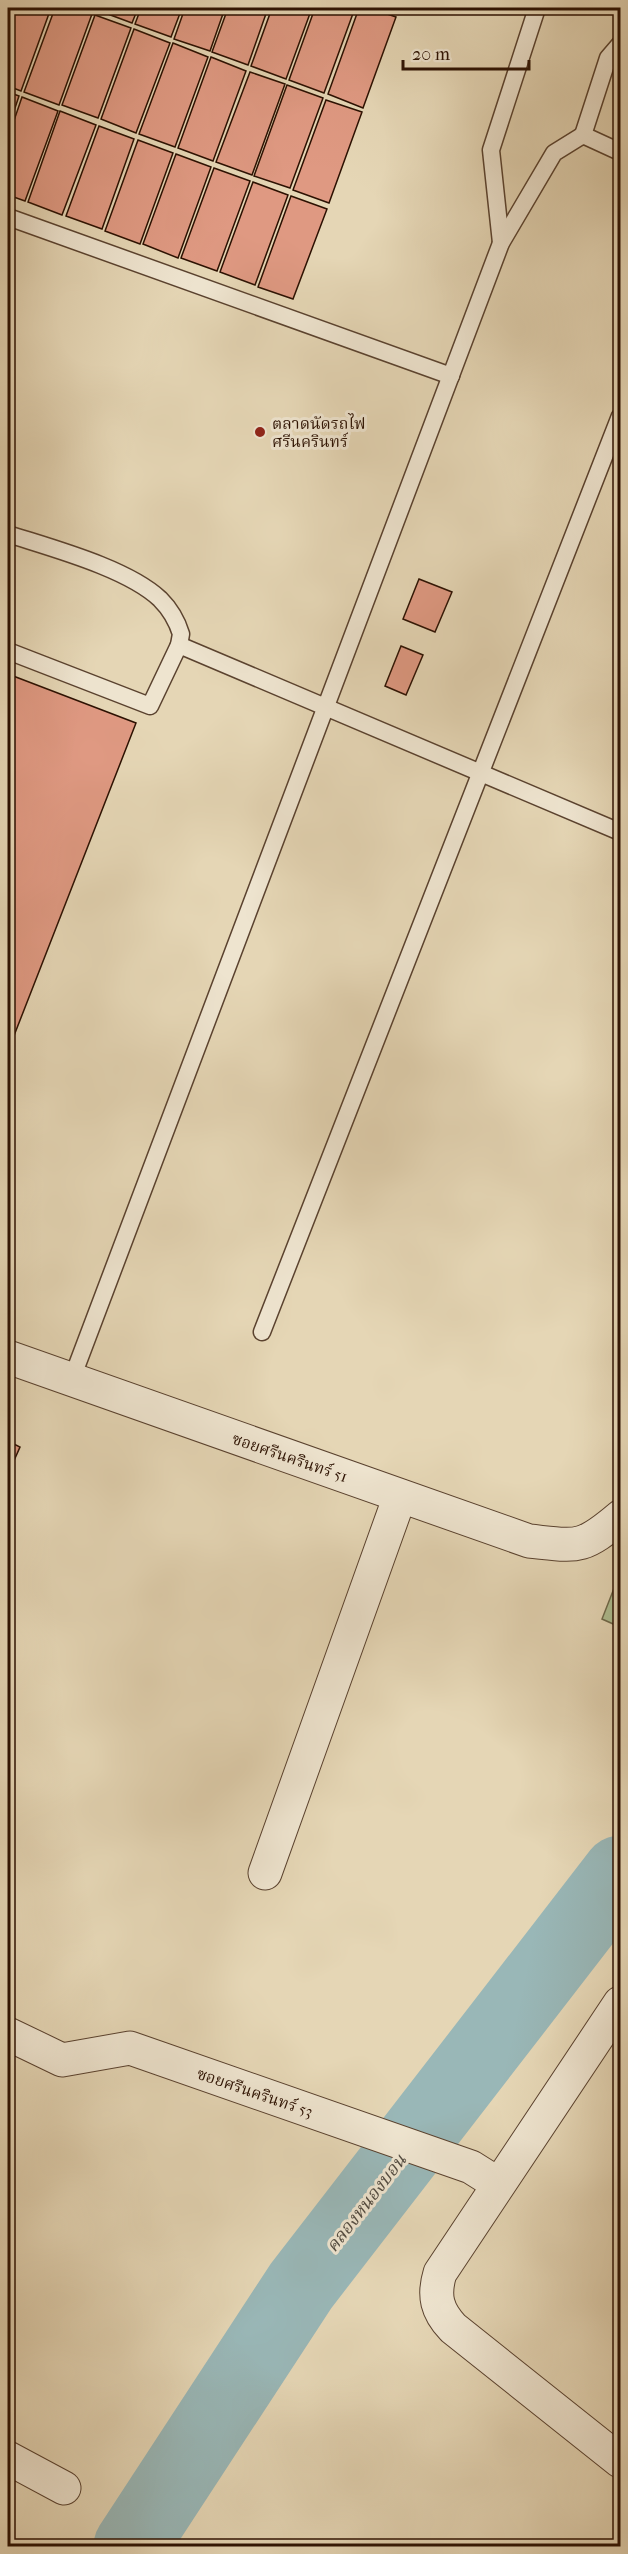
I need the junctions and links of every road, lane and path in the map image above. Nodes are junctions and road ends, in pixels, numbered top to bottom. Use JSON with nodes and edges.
{"nodes":[{"id":1,"x":537,"y":8,"type":"edge"},
{"id":2,"x":621,"y":44,"type":"edge"},
{"id":3,"x":583,"y":135,"type":"junction"},
{"id":4,"x":621,"y":152,"type":"edge"},
{"id":5,"x":8,"y":217,"type":"edge"},
{"id":6,"x":501,"y":243,"type":"junction"},
{"id":7,"x":451,"y":376,"type":"junction"},
{"id":8,"x":621,"y":416,"type":"edge"},
{"id":9,"x":8,"y":534,"type":"edge"},
{"id":10,"x":179,"y":645,"type":"junction"},
{"id":11,"x":8,"y":651,"type":"edge"},
{"id":12,"x":325,"y":706,"type":"junction"},
{"id":13,"x":483,"y":772,"type":"junction"},
{"id":14,"x":621,"y":832,"type":"edge"},
{"id":15,"x":262,"y":1332,"type":"dead end"},
{"id":16,"x":8,"y":1357,"type":"edge"},
{"id":17,"x":71,"y":1381,"type":"junction"},
{"id":18,"x":400,"y":1496,"type":"junction"},
{"id":19,"x":621,"y":1517,"type":"edge"},
{"id":20,"x":265,"y":1873,"type":"dead end"},
{"id":21,"x":621,"y":2003,"type":"edge"},
{"id":22,"x":8,"y":2034,"type":"edge"},
{"id":23,"x":498,"y":2184,"type":"junction"},
{"id":24,"x":8,"y":2458,"type":"edge"},
{"id":25,"x":621,"y":2461,"type":"edge"},
{"id":26,"x":64,"y":2488,"type":"dead end"}],
"edges":[{"from":1,"to":6,"type":"lane"},
{"from":2,"to":3,"type":"lane"},
{"from":3,"to":4,"type":"lane"},
{"from":3,"to":6,"type":"lane"},
{"from":5,"to":7,"type":"lane"},
{"from":6,"to":7,"type":"lane"},
{"from":7,"to":12,"type":"lane"},
{"from":8,"to":13,"type":"lane"},
{"from":9,"to":10,"type":"lane"},
{"from":10,"to":11,"type":"lane"},
{"from":10,"to":12,"type":"lane"},
{"from":12,"to":13,"type":"lane"},
{"from":12,"to":17,"type":"lane"},
{"from":13,"to":14,"type":"lane"},
{"from":13,"to":15,"type":"lane"},
{"from":16,"to":17,"type":"street","name":"ซอยศรีนครินทร์ 51"},
{"from":17,"to":18,"type":"street","name":"ซอยศรีนครินทร์ 51"},
{"from":18,"to":19,"type":"street","name":"ซอยศรีนครินทร์ 51"},
{"from":18,"to":20,"type":"street"},
{"from":21,"to":23,"type":"street"},
{"from":22,"to":23,"type":"street","name":"ซอยศรีนครินทร์ 53"},
{"from":23,"to":25,"type":"street"},
{"from":24,"to":26,"type":"street"}]}
